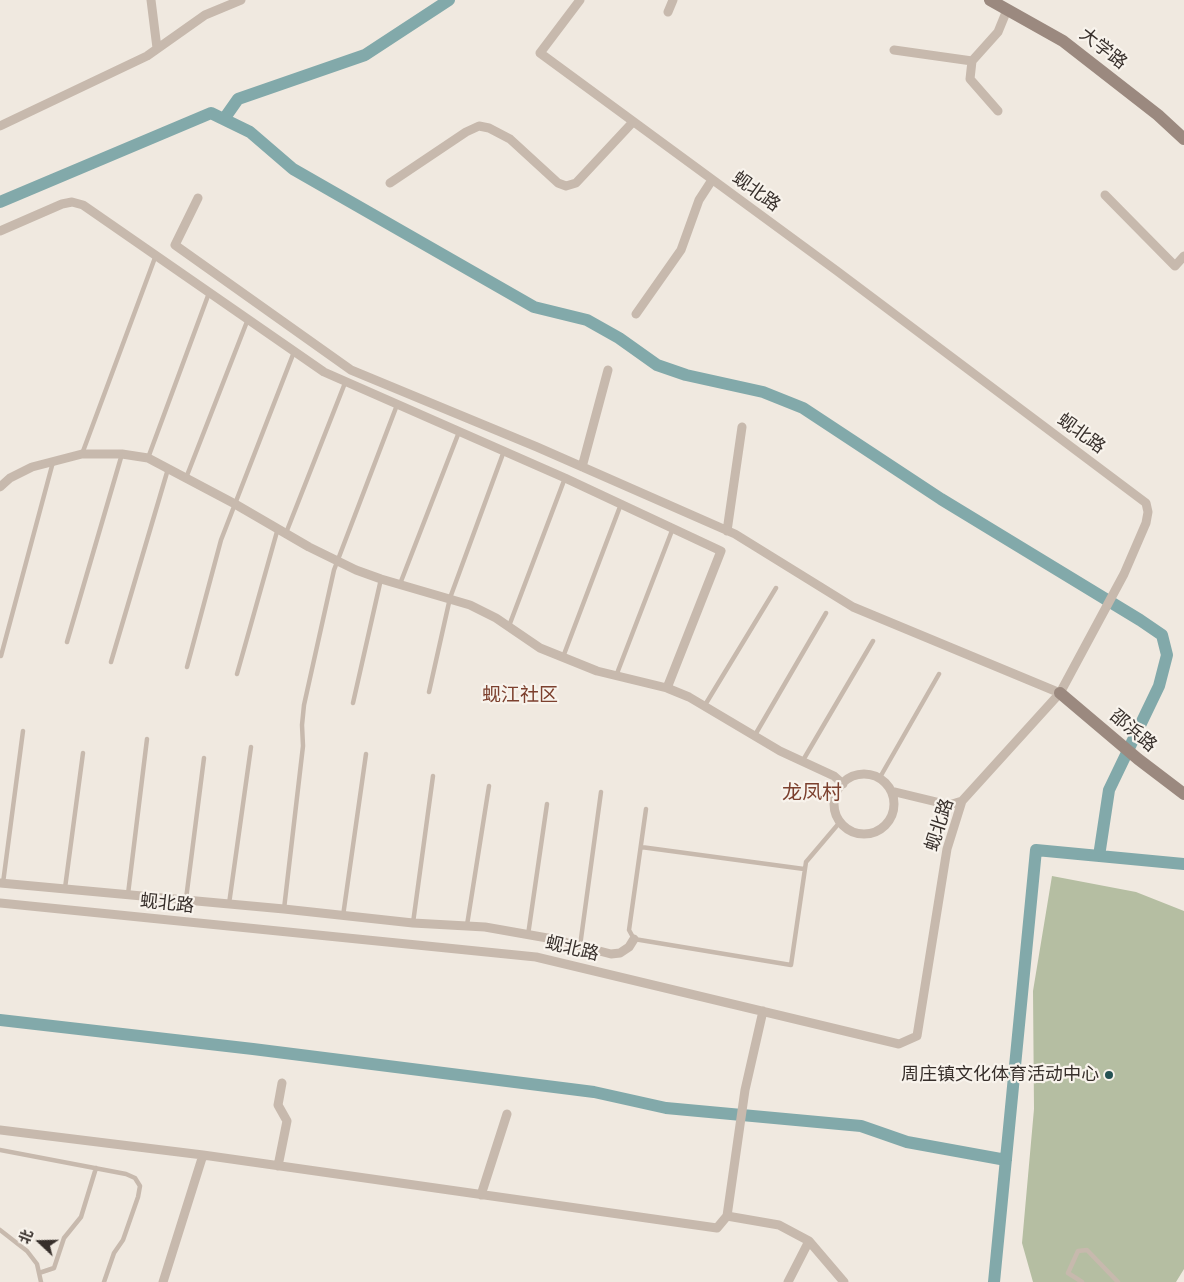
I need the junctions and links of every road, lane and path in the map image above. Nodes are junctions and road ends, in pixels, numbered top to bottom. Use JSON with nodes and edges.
{"nodes":[{"id":1,"x":151,"y":0,"type":"edge"},
{"id":2,"x":241,"y":0,"type":"edge"},
{"id":3,"x":580,"y":0,"type":"edge"},
{"id":4,"x":673,"y":0,"type":"edge"},
{"id":5,"x":990,"y":0,"type":"edge"},
{"id":6,"x":1007,"y":10,"type":"junction"},
{"id":7,"x":668,"y":12,"type":"dead end"},
{"id":8,"x":158,"y":48,"type":"junction"},
{"id":9,"x":894,"y":50,"type":"dead end"},
{"id":10,"x":972,"y":61,"type":"junction"},
{"id":11,"x":998,"y":111,"type":"dead end"},
{"id":12,"x":632,"y":122,"type":"junction"},
{"id":13,"x":0,"y":126,"type":"edge"},
{"id":14,"x":1184,"y":139,"type":"edge"},
{"id":15,"x":712,"y":180,"type":"junction"},
{"id":16,"x":390,"y":183,"type":"dead end"},
{"id":17,"x":1105,"y":196,"type":"dead end"},
{"id":18,"x":198,"y":198,"type":"dead end"},
{"id":19,"x":0,"y":231,"type":"edge"},
{"id":20,"x":156,"y":254,"type":"junction"},
{"id":21,"x":1184,"y":256,"type":"edge"},
{"id":22,"x":210,"y":292,"type":"junction"},
{"id":23,"x":636,"y":314,"type":"dead end"},
{"id":24,"x":248,"y":319,"type":"junction"},
{"id":25,"x":294,"y":352,"type":"junction"},
{"id":26,"x":608,"y":370,"type":"dead end"},
{"id":27,"x":345,"y":383,"type":"junction"},
{"id":28,"x":397,"y":405,"type":"junction"},
{"id":29,"x":742,"y":427,"type":"dead end"},
{"id":30,"x":459,"y":431,"type":"junction"},
{"id":31,"x":504,"y":451,"type":"junction"},
{"id":32,"x":82,"y":454,"type":"junction"},
{"id":33,"x":122,"y":454,"type":"junction"},
{"id":34,"x":148,"y":458,"type":"junction"},
{"id":35,"x":53,"y":460,"type":"junction"},
{"id":36,"x":582,"y":467,"type":"junction"},
{"id":37,"x":168,"y":468,"type":"junction"},
{"id":38,"x":186,"y":478,"type":"junction"},
{"id":39,"x":565,"y":478,"type":"junction"},
{"id":40,"x":0,"y":487,"type":"edge"},
{"id":41,"x":235,"y":504,"type":"junction"},
{"id":42,"x":621,"y":504,"type":"junction"},
{"id":43,"x":278,"y":528,"type":"junction"},
{"id":44,"x":672,"y":528,"type":"junction"},
{"id":45,"x":727,"y":531,"type":"junction"},
{"id":46,"x":286,"y":533,"type":"junction"},
{"id":47,"x":338,"y":560,"type":"junction"},
{"id":48,"x":381,"y":579,"type":"junction"},
{"id":49,"x":400,"y":584,"type":"junction"},
{"id":50,"x":776,"y":588,"type":"dead end"},
{"id":51,"x":450,"y":598,"type":"junction"},
{"id":52,"x":826,"y":613,"type":"dead end"},
{"id":53,"x":508,"y":627,"type":"junction"},
{"id":54,"x":67,"y":642,"type":"dead end"},
{"id":55,"x":873,"y":642,"type":"dead end"},
{"id":56,"x":1,"y":656,"type":"edge"},
{"id":57,"x":562,"y":657,"type":"junction"},
{"id":58,"x":111,"y":662,"type":"dead end"},
{"id":59,"x":187,"y":667,"type":"dead end"},
{"id":60,"x":237,"y":674,"type":"dead end"},
{"id":61,"x":939,"y":674,"type":"dead end"},
{"id":62,"x":616,"y":676,"type":"junction"},
{"id":63,"x":667,"y":688,"type":"junction"},
{"id":64,"x":428,"y":692,"type":"dead end"},
{"id":65,"x":1060,"y":693,"type":"junction"},
{"id":66,"x":353,"y":703,"type":"dead end"},
{"id":67,"x":705,"y":706,"type":"junction"},
{"id":68,"x":23,"y":730,"type":"dead end"},
{"id":69,"x":755,"y":735,"type":"junction"},
{"id":70,"x":147,"y":739,"type":"dead end"},
{"id":71,"x":250,"y":748,"type":"dead end"},
{"id":72,"x":83,"y":753,"type":"dead end"},
{"id":73,"x":366,"y":754,"type":"dead end"},
{"id":74,"x":204,"y":758,"type":"dead end"},
{"id":75,"x":802,"y":762,"type":"junction"},
{"id":76,"x":433,"y":776,"type":"dead end"},
{"id":77,"x":879,"y":779,"type":"junction"},
{"id":78,"x":843,"y":784,"type":"junction"},
{"id":79,"x":489,"y":786,"type":"dead end"},
{"id":80,"x":601,"y":792,"type":"dead end"},
{"id":81,"x":891,"y":792,"type":"junction"},
{"id":82,"x":1184,"y":794,"type":"edge"},
{"id":83,"x":962,"y":801,"type":"junction"},
{"id":84,"x":547,"y":804,"type":"dead end"},
{"id":85,"x":646,"y":809,"type":"dead end"},
{"id":86,"x":840,"y":822,"type":"junction"},
{"id":87,"x":641,"y":847,"type":"junction"},
{"id":88,"x":804,"y":869,"type":"junction"},
{"id":89,"x":2,"y":883,"type":"edge"},
{"id":90,"x":65,"y":888,"type":"junction"},
{"id":91,"x":128,"y":894,"type":"junction"},
{"id":92,"x":186,"y":899,"type":"junction"},
{"id":93,"x":0,"y":903,"type":"edge"},
{"id":94,"x":229,"y":904,"type":"junction"},
{"id":95,"x":284,"y":909,"type":"junction"},
{"id":96,"x":343,"y":916,"type":"junction"},
{"id":97,"x":413,"y":924,"type":"junction"},
{"id":98,"x":467,"y":925,"type":"junction"},
{"id":99,"x":528,"y":935,"type":"junction"},
{"id":100,"x":634,"y":939,"type":"junction"},
{"id":101,"x":580,"y":946,"type":"junction"},
{"id":102,"x":763,"y":1011,"type":"junction"},
{"id":103,"x":282,"y":1083,"type":"dead end"},
{"id":104,"x":507,"y":1114,"type":"dead end"},
{"id":105,"x":0,"y":1130,"type":"edge"},
{"id":106,"x":0,"y":1150,"type":"edge"},
{"id":107,"x":203,"y":1155,"type":"junction"},
{"id":108,"x":278,"y":1166,"type":"junction"},
{"id":109,"x":96,"y":1168,"type":"junction"},
{"id":110,"x":481,"y":1195,"type":"junction"},
{"id":111,"x":727,"y":1216,"type":"junction"},
{"id":112,"x":0,"y":1230,"type":"edge"},
{"id":113,"x":809,"y":1241,"type":"junction"},
{"id":114,"x":39,"y":1273,"type":"junction"},
{"id":115,"x":41,"y":1282,"type":"edge"},
{"id":116,"x":104,"y":1282,"type":"edge"},
{"id":117,"x":163,"y":1282,"type":"edge"},
{"id":118,"x":788,"y":1282,"type":"edge"},
{"id":119,"x":844,"y":1282,"type":"edge"},
{"id":120,"x":1082,"y":1282,"type":"edge"},
{"id":121,"x":1118,"y":1282,"type":"edge"}],
"edges":[{"from":1,"to":8,"type":"street"},
{"from":2,"to":8,"type":"street"},
{"from":3,"to":12,"type":"street","name":"蚬北路"},
{"from":4,"to":7,"type":"street"},
{"from":5,"to":6,"type":"main road","name":"大学路"},
{"from":6,"to":10,"type":"street"},
{"from":6,"to":14,"type":"main road","name":"大学路"},
{"from":8,"to":13,"type":"street"},
{"from":9,"to":10,"type":"street"},
{"from":10,"to":11,"type":"street"},
{"from":12,"to":15,"type":"street","name":"蚬北路"},
{"from":12,"to":16,"type":"street"},
{"from":15,"to":23,"type":"street"},
{"from":15,"to":65,"type":"street","name":"蚬北路"},
{"from":17,"to":21,"type":"street"},
{"from":18,"to":36,"type":"street"},
{"from":19,"to":20,"type":"street"},
{"from":20,"to":22,"type":"street"},
{"from":20,"to":32,"type":"lane"},
{"from":22,"to":24,"type":"street"},
{"from":22,"to":34,"type":"lane"},
{"from":24,"to":25,"type":"street"},
{"from":24,"to":38,"type":"lane"},
{"from":25,"to":27,"type":"street"},
{"from":25,"to":41,"type":"lane"},
{"from":26,"to":36,"type":"street"},
{"from":27,"to":28,"type":"street"},
{"from":27,"to":46,"type":"lane"},
{"from":28,"to":30,"type":"street"},
{"from":28,"to":47,"type":"lane"},
{"from":29,"to":45,"type":"street"},
{"from":30,"to":31,"type":"street"},
{"from":30,"to":49,"type":"lane"},
{"from":31,"to":39,"type":"street"},
{"from":31,"to":51,"type":"lane"},
{"from":32,"to":33,"type":"street"},
{"from":32,"to":35,"type":"street"},
{"from":33,"to":34,"type":"street"},
{"from":33,"to":54,"type":"lane"},
{"from":34,"to":37,"type":"street"},
{"from":35,"to":40,"type":"street"},
{"from":35,"to":56,"type":"lane"},
{"from":36,"to":45,"type":"street"},
{"from":37,"to":38,"type":"street"},
{"from":37,"to":58,"type":"lane"},
{"from":38,"to":41,"type":"street"},
{"from":39,"to":42,"type":"street"},
{"from":39,"to":53,"type":"lane"},
{"from":41,"to":43,"type":"street"},
{"from":41,"to":59,"type":"lane"},
{"from":42,"to":44,"type":"street"},
{"from":42,"to":57,"type":"lane"},
{"from":43,"to":46,"type":"street"},
{"from":43,"to":60,"type":"lane"},
{"from":44,"to":62,"type":"lane"},
{"from":44,"to":63,"type":"street"},
{"from":45,"to":65,"type":"street"},
{"from":46,"to":47,"type":"street"},
{"from":47,"to":48,"type":"street"},
{"from":47,"to":95,"type":"lane"},
{"from":48,"to":49,"type":"street"},
{"from":48,"to":66,"type":"lane"},
{"from":49,"to":51,"type":"street"},
{"from":50,"to":67,"type":"lane"},
{"from":51,"to":53,"type":"street"},
{"from":51,"to":64,"type":"lane"},
{"from":52,"to":69,"type":"lane"},
{"from":53,"to":57,"type":"street"},
{"from":55,"to":75,"type":"lane"},
{"from":57,"to":62,"type":"street"},
{"from":61,"to":77,"type":"lane"},
{"from":62,"to":63,"type":"street"},
{"from":63,"to":67,"type":"street"},
{"from":65,"to":82,"type":"main road","name":"邵浜路"},
{"from":65,"to":83,"type":"street","name":"蚬北路"},
{"from":67,"to":69,"type":"street"},
{"from":68,"to":89,"type":"lane"},
{"from":69,"to":75,"type":"street"},
{"from":70,"to":91,"type":"lane"},
{"from":71,"to":94,"type":"lane"},
{"from":72,"to":90,"type":"lane"},
{"from":73,"to":96,"type":"lane"},
{"from":74,"to":92,"type":"lane"},
{"from":75,"to":78,"type":"street"},
{"from":76,"to":97,"type":"lane"},
{"from":77,"to":78,"type":"street"},
{"from":77,"to":81,"type":"street"},
{"from":78,"to":86,"type":"street"},
{"from":79,"to":98,"type":"lane"},
{"from":80,"to":101,"type":"lane"},
{"from":81,"to":83,"type":"street"},
{"from":81,"to":86,"type":"street"},
{"from":83,"to":102,"type":"street","name":"蚬北路"},
{"from":84,"to":99,"type":"lane"},
{"from":85,"to":87,"type":"lane"},
{"from":86,"to":88,"type":"lane"},
{"from":87,"to":88,"type":"lane"},
{"from":87,"to":100,"type":"lane"},
{"from":88,"to":100,"type":"lane"},
{"from":89,"to":90,"type":"street"},
{"from":90,"to":91,"type":"street"},
{"from":91,"to":92,"type":"street"},
{"from":92,"to":94,"type":"street"},
{"from":93,"to":102,"type":"street","name":"蚬北路"},
{"from":94,"to":95,"type":"street"},
{"from":95,"to":96,"type":"street"},
{"from":96,"to":97,"type":"street"},
{"from":97,"to":98,"type":"street"},
{"from":98,"to":99,"type":"street"},
{"from":99,"to":101,"type":"street"},
{"from":100,"to":101,"type":"street"},
{"from":102,"to":111,"type":"street"},
{"from":103,"to":108,"type":"street"},
{"from":104,"to":110,"type":"street"},
{"from":105,"to":107,"type":"street"},
{"from":106,"to":109,"type":"lane"},
{"from":107,"to":108,"type":"street"},
{"from":107,"to":117,"type":"street"},
{"from":108,"to":110,"type":"street"},
{"from":109,"to":114,"type":"lane"},
{"from":109,"to":116,"type":"lane"},
{"from":110,"to":111,"type":"street"},
{"from":111,"to":113,"type":"street"},
{"from":112,"to":114,"type":"lane"},
{"from":113,"to":118,"type":"street"},
{"from":113,"to":119,"type":"street"},
{"from":114,"to":115,"type":"lane"},
{"from":120,"to":121,"type":"lane"}]}
